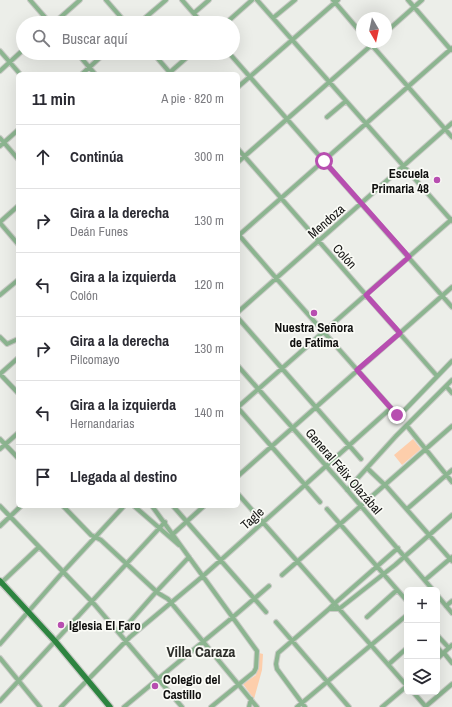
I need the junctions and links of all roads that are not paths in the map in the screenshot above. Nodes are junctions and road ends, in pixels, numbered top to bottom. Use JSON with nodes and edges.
{"nodes":[{"id":1,"x":30,"y":0,"type":"edge"},
{"id":2,"x":80,"y":0,"type":"edge"},
{"id":3,"x":106,"y":0,"type":"edge"},
{"id":4,"x":166,"y":0,"type":"edge"},
{"id":5,"x":182,"y":0,"type":"edge"},
{"id":6,"x":209,"y":0,"type":"edge"},
{"id":7,"x":252,"y":0,"type":"edge"},
{"id":8,"x":257,"y":0,"type":"edge"},
{"id":9,"x":295,"y":0,"type":"edge"},
{"id":10,"x":408,"y":0,"type":"edge"},
{"id":11,"x":422,"y":0,"type":"edge"},
{"id":12,"x":335,"y":1,"type":"edge"},
{"id":13,"x":414,"y":7,"type":"junction"},
{"id":14,"x":194,"y":13,"type":"junction"},
{"id":15,"x":44,"y":16,"type":"edge"},
{"id":16,"x":62,"y":16,"type":"edge"},
{"id":17,"x":120,"y":16,"type":"edge"},
{"id":18,"x":148,"y":16,"type":"edge"},
{"id":19,"x":196,"y":16,"type":"edge"},
{"id":20,"x":234,"y":16,"type":"edge"},
{"id":21,"x":273,"y":18,"type":"junction"},
{"id":22,"x":356,"y":27,"type":"edge"},
{"id":23,"x":392,"y":27,"type":"edge"},
{"id":24,"x":292,"y":40,"type":"junction"},
{"id":25,"x":367,"y":48,"type":"edge"},
{"id":26,"x":376,"y":48,"type":"edge"},
{"id":27,"x":451,"y":49,"type":"edge"},
{"id":28,"x":0,"y":51,"type":"edge"},
{"id":29,"x":16,"y":56,"type":"edge"},
{"id":30,"x":83,"y":60,"type":"edge"},
{"id":31,"x":97,"y":60,"type":"edge"},
{"id":32,"x":158,"y":60,"type":"edge"},
{"id":33,"x":184,"y":60,"type":"edge"},
{"id":34,"x":235,"y":60,"type":"edge"},
{"id":35,"x":10,"y":62,"type":"junction"},
{"id":36,"x":89,"y":67,"type":"junction"},
{"id":37,"x":0,"y":71,"type":"edge"},
{"id":38,"x":18,"y":72,"type":"edge"},
{"id":39,"x":84,"y":72,"type":"edge"},
{"id":40,"x":94,"y":72,"type":"edge"},
{"id":41,"x":168,"y":72,"type":"edge"},
{"id":42,"x":170,"y":72,"type":"edge"},
{"id":43,"x":250,"y":77,"type":"junction"},
{"id":44,"x":330,"y":82,"type":"junction"},
{"id":45,"x":240,"y":85,"type":"edge"},
{"id":46,"x":408,"y":87,"type":"junction"},
{"id":47,"x":346,"y":101,"type":"junction"},
{"id":48,"x":327,"y":117,"type":"dead end"},
{"id":49,"x":287,"y":119,"type":"junction"},
{"id":50,"x":452,"y":123,"type":"edge"},
{"id":51,"x":366,"y":124,"type":"junction"},
{"id":52,"x":445,"y":129,"type":"junction"},
{"id":53,"x":16,"y":132,"type":"edge"},
{"id":54,"x":452,"y":137,"type":"edge"},
{"id":55,"x":0,"y":138,"type":"edge"},
{"id":56,"x":4,"y":143,"type":"junction"},
{"id":57,"x":0,"y":146,"type":"edge"},
{"id":58,"x":240,"y":151,"type":"edge"},
{"id":59,"x":16,"y":156,"type":"edge"},
{"id":60,"x":244,"y":156,"type":"junction"},
{"id":61,"x":240,"y":160,"type":"edge"},
{"id":62,"x":324,"y":161,"type":"junction"},
{"id":63,"x":403,"y":167,"type":"junction"},
{"id":64,"x":281,"y":198,"type":"junction"},
{"id":65,"x":361,"y":204,"type":"junction"},
{"id":66,"x":16,"y":208,"type":"edge"},
{"id":67,"x":452,"y":220,"type":"edge"},
{"id":68,"x":0,"y":223,"type":"edge"},
{"id":69,"x":240,"y":233,"type":"edge"},
{"id":70,"x":240,"y":237,"type":"edge"},
{"id":71,"x":318,"y":241,"type":"junction"},
{"id":72,"x":16,"y":242,"type":"edge"},
{"id":73,"x":409,"y":257,"type":"junction"},
{"id":74,"x":276,"y":278,"type":"junction"},
{"id":75,"x":16,"y":282,"type":"edge"},
{"id":76,"x":452,"y":287,"type":"edge"},
{"id":77,"x":0,"y":295,"type":"edge"},
{"id":78,"x":366,"y":295,"type":"junction"},
{"id":79,"x":442,"y":296,"type":"junction"},
{"id":80,"x":452,"y":307,"type":"edge"},
{"id":81,"x":240,"y":310,"type":"edge"},
{"id":82,"x":240,"y":320,"type":"edge"},
{"id":83,"x":324,"y":332,"type":"junction"},
{"id":84,"x":400,"y":333,"type":"junction"},
{"id":85,"x":0,"y":337,"type":"edge"},
{"id":86,"x":16,"y":340,"type":"edge"},
{"id":87,"x":16,"y":360,"type":"edge"},
{"id":88,"x":452,"y":361,"type":"edge"},
{"id":89,"x":240,"y":368,"type":"edge"},
{"id":90,"x":282,"y":369,"type":"junction"},
{"id":91,"x":357,"y":370,"type":"junction"},
{"id":92,"x":0,"y":374,"type":"edge"},
{"id":93,"x":437,"y":376,"type":"junction"},
{"id":94,"x":452,"y":380,"type":"edge"},
{"id":95,"x":446,"y":386,"type":"junction"},
{"id":96,"x":258,"y":389,"type":"junction"},
{"id":97,"x":16,"y":391,"type":"edge"},
{"id":98,"x":452,"y":393,"type":"edge"},
{"id":99,"x":240,"y":406,"type":"edge"},
{"id":100,"x":315,"y":408,"type":"junction"},
{"id":101,"x":391,"y":408,"type":"junction"},
{"id":102,"x":240,"y":410,"type":"edge"},
{"id":103,"x":407,"y":426,"type":"junction"},
{"id":104,"x":452,"y":426,"type":"edge"},
{"id":105,"x":292,"y":428,"type":"junction"},
{"id":106,"x":16,"y":435,"type":"edge"},
{"id":107,"x":0,"y":439,"type":"edge"},
{"id":108,"x":5,"y":444,"type":"junction"},
{"id":109,"x":349,"y":445,"type":"junction"},
{"id":110,"x":271,"y":446,"type":"junction"},
{"id":111,"x":0,"y":449,"type":"edge"},
{"id":112,"x":426,"y":450,"type":"junction"},
{"id":113,"x":16,"y":456,"type":"edge"},
{"id":114,"x":361,"y":459,"type":"dead end"},
{"id":115,"x":326,"y":466,"type":"junction"},
{"id":116,"x":367,"y":468,"type":"junction"},
{"id":117,"x":452,"y":470,"type":"edge"},
{"id":118,"x":240,"y":474,"type":"edge"},
{"id":119,"x":446,"y":475,"type":"junction"},
{"id":120,"x":452,"y":482,"type":"edge"},
{"id":121,"x":305,"y":484,"type":"junction"},
{"id":122,"x":384,"y":485,"type":"junction"},
{"id":123,"x":347,"y":490,"type":"junction"},
{"id":124,"x":240,"y":496,"type":"edge"},
{"id":125,"x":320,"y":502,"type":"dead end"},
{"id":126,"x":0,"y":506,"type":"edge"},
{"id":127,"x":361,"y":506,"type":"junction"},
{"id":128,"x":19,"y":508,"type":"edge"},
{"id":129,"x":65,"y":508,"type":"edge"},
{"id":130,"x":122,"y":508,"type":"edge"},
{"id":131,"x":136,"y":508,"type":"edge"},
{"id":132,"x":154,"y":508,"type":"edge"},
{"id":133,"x":175,"y":508,"type":"edge"},
{"id":134,"x":202,"y":508,"type":"edge"},
{"id":135,"x":407,"y":509,"type":"junction"},
{"id":136,"x":327,"y":510,"type":"dead end"},
{"id":137,"x":452,"y":515,"type":"edge"},
{"id":138,"x":10,"y":516,"type":"junction"},
{"id":139,"x":165,"y":522,"type":"junction"},
{"id":140,"x":187,"y":522,"type":"junction"},
{"id":141,"x":263,"y":522,"type":"junction"},
{"id":142,"x":339,"y":524,"type":"junction"},
{"id":143,"x":0,"y":526,"type":"edge"},
{"id":144,"x":159,"y":528,"type":"junction"},
{"id":145,"x":173,"y":534,"type":"junction"},
{"id":146,"x":429,"y":534,"type":"junction"},
{"id":147,"x":95,"y":537,"type":"junction"},
{"id":148,"x":39,"y":547,"type":"junction"},
{"id":149,"x":181,"y":547,"type":"junction"},
{"id":150,"x":398,"y":548,"type":"junction"},
{"id":151,"x":404,"y":556,"type":"junction"},
{"id":152,"x":189,"y":557,"type":"junction"},
{"id":153,"x":451,"y":559,"type":"edge"},
{"id":154,"x":221,"y":560,"type":"junction"},
{"id":155,"x":298,"y":562,"type":"junction"},
{"id":156,"x":126,"y":564,"type":"junction"},
{"id":157,"x":376,"y":566,"type":"junction"},
{"id":158,"x":63,"y":572,"type":"junction"},
{"id":159,"x":383,"y":573,"type":"junction"},
{"id":160,"x":282,"y":575,"type":"dead end"},
{"id":161,"x":203,"y":576,"type":"junction"},
{"id":162,"x":425,"y":580,"type":"junction"},
{"id":163,"x":1,"y":583,"type":"edge"},
{"id":164,"x":269,"y":586,"type":"dead end"},
{"id":165,"x":431,"y":587,"type":"edge"},
{"id":166,"x":397,"y":590,"type":"junction"},
{"id":167,"x":156,"y":592,"type":"junction"},
{"id":168,"x":254,"y":598,"type":"junction"},
{"id":169,"x":404,"y":598,"type":"edge"},
{"id":170,"x":440,"y":599,"type":"edge"},
{"id":171,"x":452,"y":601,"type":"edge"},
{"id":172,"x":92,"y":602,"type":"junction"},
{"id":173,"x":172,"y":603,"type":"junction"},
{"id":174,"x":334,"y":604,"type":"junction"},
{"id":175,"x":446,"y":606,"type":"junction"},
{"id":176,"x":329,"y":609,"type":"junction"},
{"id":177,"x":339,"y":609,"type":"junction"},
{"id":178,"x":28,"y":611,"type":"junction"},
{"id":179,"x":266,"y":612,"type":"dead end"},
{"id":180,"x":452,"y":613,"type":"edge"},
{"id":181,"x":233,"y":617,"type":"junction"},
{"id":182,"x":367,"y":617,"type":"dead end"},
{"id":183,"x":404,"y":618,"type":"edge"},
{"id":184,"x":276,"y":622,"type":"dead end"},
{"id":185,"x":120,"y":633,"type":"junction"},
{"id":186,"x":440,"y":638,"type":"edge"},
{"id":187,"x":56,"y":641,"type":"junction"},
{"id":188,"x":126,"y":641,"type":"junction"},
{"id":189,"x":292,"y":641,"type":"junction"},
{"id":190,"x":204,"y":642,"type":"junction"},
{"id":191,"x":0,"y":644,"type":"edge"},
{"id":192,"x":372,"y":646,"type":"junction"},
{"id":193,"x":450,"y":647,"type":"edge"},
{"id":194,"x":440,"y":650,"type":"edge"},
{"id":195,"x":404,"y":651,"type":"edge"},
{"id":196,"x":443,"y":653,"type":"junction"},
{"id":197,"x":440,"y":656,"type":"edge"},
{"id":198,"x":0,"y":658,"type":"edge"},
{"id":199,"x":452,"y":663,"type":"edge"},
{"id":200,"x":389,"y":664,"type":"junction"},
{"id":201,"x":158,"y":679,"type":"junction"},
{"id":202,"x":88,"y":680,"type":"junction"},
{"id":203,"x":19,"y":681,"type":"junction"},
{"id":204,"x":328,"y":682,"type":"junction"},
{"id":205,"x":404,"y":682,"type":"edge"},
{"id":206,"x":239,"y":684,"type":"junction"},
{"id":207,"x":452,"y":684,"type":"edge"},
{"id":208,"x":404,"y":689,"type":"edge"},
{"id":209,"x":415,"y":695,"type":"edge"},
{"id":210,"x":250,"y":699,"type":"junction"},
{"id":211,"x":0,"y":701,"type":"edge"},
{"id":212,"x":303,"y":705,"type":"edge"},
{"id":213,"x":40,"y":707,"type":"edge"},
{"id":214,"x":61,"y":707,"type":"edge"},
{"id":215,"x":110,"y":707,"type":"edge"},
{"id":216,"x":124,"y":707,"type":"edge"},
{"id":217,"x":182,"y":707,"type":"edge"},
{"id":218,"x":211,"y":707,"type":"edge"},
{"id":219,"x":249,"y":707,"type":"edge"},
{"id":220,"x":257,"y":707,"type":"edge"},
{"id":221,"x":297,"y":707,"type":"edge"},
{"id":222,"x":350,"y":707,"type":"edge"},
{"id":223,"x":382,"y":707,"type":"edge"},
{"id":224,"x":425,"y":707,"type":"edge"}],
"edges":[{"from":1,"to":15,"type":"street"},
{"from":2,"to":16,"type":"street"},
{"from":3,"to":17,"type":"street"},
{"from":4,"to":18,"type":"street"},
{"from":5,"to":14,"type":"street"},
{"from":6,"to":14,"type":"street"},
{"from":7,"to":20,"type":"street"},
{"from":8,"to":21,"type":"street"},
{"from":9,"to":21,"type":"street"},
{"from":10,"to":13,"type":"street"},
{"from":11,"to":13,"type":"street"},
{"from":12,"to":22,"type":"street"},
{"from":12,"to":24,"type":"street"},
{"from":13,"to":23,"type":"street"},
{"from":13,"to":27,"type":"street"},
{"from":14,"to":19,"type":"street"},
{"from":21,"to":24,"type":"street"},
{"from":24,"to":43,"type":"street"},
{"from":24,"to":44,"type":"street"},
{"from":25,"to":44,"type":"street"},
{"from":26,"to":46,"type":"street"},
{"from":27,"to":46,"type":"street"},
{"from":28,"to":35,"type":"street"},
{"from":29,"to":35,"type":"street"},
{"from":30,"to":36,"type":"street"},
{"from":31,"to":36,"type":"street"},
{"from":32,"to":41,"type":"street"},
{"from":33,"to":42,"type":"street"},
{"from":34,"to":43,"type":"street"},
{"from":35,"to":37,"type":"street"},
{"from":35,"to":38,"type":"street"},
{"from":36,"to":39,"type":"street"},
{"from":36,"to":40,"type":"street"},
{"from":43,"to":45,"type":"street"},
{"from":43,"to":49,"type":"street"},
{"from":44,"to":47,"type":"street"},
{"from":44,"to":49,"type":"street"},
{"from":46,"to":51,"type":"street"},
{"from":46,"to":52,"type":"street"},
{"from":47,"to":48,"type":"street"},
{"from":47,"to":51,"type":"street"},
{"from":49,"to":60,"type":"street"},
{"from":49,"to":62,"type":"street"},
{"from":50,"to":52,"type":"street","name":"Mendoza"},
{"from":51,"to":62,"type":"street"},
{"from":51,"to":63,"type":"street"},
{"from":52,"to":54,"type":"street"},
{"from":52,"to":63,"type":"street","name":"Mendoza"},
{"from":53,"to":56,"type":"street"},
{"from":55,"to":56,"type":"street"},
{"from":56,"to":57,"type":"street"},
{"from":56,"to":59,"type":"street"},
{"from":58,"to":60,"type":"street","name":"Colón"},
{"from":60,"to":61,"type":"street"},
{"from":60,"to":64,"type":"street","name":"Colón"},
{"from":62,"to":64,"type":"street"},
{"from":62,"to":65,"type":"street"},
{"from":63,"to":65,"type":"street","name":"Mendoza"},
{"from":63,"to":67,"type":"street"},
{"from":64,"to":69,"type":"street"},
{"from":64,"to":71,"type":"street","name":"Colón"},
{"from":65,"to":71,"type":"street","name":"Mendoza"},
{"from":65,"to":73,"type":"street"},
{"from":66,"to":68,"type":"street"},
{"from":67,"to":73,"type":"street"},
{"from":68,"to":72,"type":"street"},
{"from":70,"to":74,"type":"street"},
{"from":71,"to":74,"type":"street","name":"Mendoza"},
{"from":71,"to":78,"type":"street","name":"Colón"},
{"from":73,"to":78,"type":"street"},
{"from":73,"to":79,"type":"street"},
{"from":74,"to":81,"type":"street","name":"Mendoza"},
{"from":74,"to":83,"type":"street"},
{"from":75,"to":77,"type":"street"},
{"from":76,"to":79,"type":"street"},
{"from":78,"to":83,"type":"street"},
{"from":78,"to":84,"type":"street","name":"Colón"},
{"from":79,"to":80,"type":"street"},
{"from":79,"to":84,"type":"street"},
{"from":82,"to":90,"type":"street"},
{"from":83,"to":90,"type":"street"},
{"from":83,"to":91,"type":"street"},
{"from":84,"to":91,"type":"street"},
{"from":84,"to":93,"type":"street","name":"Colón"},
{"from":85,"to":86,"type":"street"},
{"from":87,"to":92,"type":"street"},
{"from":88,"to":93,"type":"street"},
{"from":89,"to":96,"type":"street","name":"General Félix Olazábal"},
{"from":90,"to":96,"type":"street"},
{"from":90,"to":100,"type":"street"},
{"from":91,"to":100,"type":"street"},
{"from":91,"to":101,"type":"street"},
{"from":92,"to":97,"type":"street"},
{"from":93,"to":101,"type":"street"},
{"from":94,"to":95,"type":"street"},
{"from":95,"to":98,"type":"street"},
{"from":95,"to":103,"type":"street"},
{"from":96,"to":99,"type":"street"},
{"from":96,"to":105,"type":"street","name":"General Félix Olazábal"},
{"from":100,"to":105,"type":"street"},
{"from":100,"to":109,"type":"street"},
{"from":101,"to":109,"type":"street","name":"Tagle"},
{"from":102,"to":110,"type":"street"},
{"from":103,"to":112,"type":"street"},
{"from":103,"to":116,"type":"street"},
{"from":104,"to":112,"type":"street"},
{"from":105,"to":110,"type":"street"},
{"from":105,"to":115,"type":"street","name":"General Félix Olazábal"},
{"from":106,"to":108,"type":"street"},
{"from":107,"to":108,"type":"street"},
{"from":108,"to":111,"type":"street"},
{"from":108,"to":113,"type":"street"},
{"from":109,"to":114,"type":"street"},
{"from":109,"to":115,"type":"street","name":"Tagle"},
{"from":110,"to":118,"type":"street"},
{"from":110,"to":121,"type":"street"},
{"from":112,"to":119,"type":"street"},
{"from":112,"to":122,"type":"street"},
{"from":115,"to":121,"type":"street","name":"Tagle"},
{"from":115,"to":123,"type":"street","name":"General Félix Olazábal"},
{"from":116,"to":122,"type":"street"},
{"from":116,"to":123,"type":"street"},
{"from":117,"to":119,"type":"street"},
{"from":119,"to":120,"type":"street"},
{"from":119,"to":135,"type":"street"},
{"from":121,"to":125,"type":"street"},
{"from":121,"to":141,"type":"street","name":"Tagle"},
{"from":122,"to":127,"type":"street"},
{"from":122,"to":135,"type":"street"},
{"from":123,"to":127,"type":"street","name":"General Félix Olazábal"},
{"from":124,"to":141,"type":"street"},
{"from":126,"to":138,"type":"street"},
{"from":127,"to":142,"type":"street"},
{"from":127,"to":150,"type":"street","name":"General Félix Olazábal"},
{"from":128,"to":138,"type":"street"},
{"from":129,"to":147,"type":"street"},
{"from":130,"to":147,"type":"street"},
{"from":131,"to":144,"type":"street"},
{"from":132,"to":139,"type":"street"},
{"from":133,"to":140,"type":"street"},
{"from":134,"to":140,"type":"street"},
{"from":135,"to":146,"type":"street"},
{"from":136,"to":142,"type":"street"},
{"from":137,"to":146,"type":"street"},
{"from":138,"to":143,"type":"street"},
{"from":138,"to":148,"type":"street"},
{"from":139,"to":144,"type":"street"},
{"from":139,"to":145,"type":"street"},
{"from":140,"to":145,"type":"street"},
{"from":140,"to":154,"type":"street"},
{"from":141,"to":154,"type":"street","name":"Tagle"},
{"from":141,"to":155,"type":"street"},
{"from":142,"to":155,"type":"street"},
{"from":142,"to":157,"type":"street"},
{"from":144,"to":149,"type":"street"},
{"from":144,"to":156,"type":"street"},
{"from":145,"to":149,"type":"street"},
{"from":146,"to":151,"type":"street"},
{"from":146,"to":153,"type":"street"},
{"from":147,"to":156,"type":"street"},
{"from":147,"to":158,"type":"street"},
{"from":148,"to":158,"type":"street"},
{"from":148,"to":163,"type":"street"},
{"from":149,"to":152,"type":"street"},
{"from":150,"to":151,"type":"street","name":"General Félix Olazábal"},
{"from":150,"to":157,"type":"street"},
{"from":151,"to":159,"type":"street"},
{"from":151,"to":162,"type":"street","name":"General Félix Olazábal"},
{"from":152,"to":161,"type":"street"},
{"from":152,"to":167,"type":"street"},
{"from":153,"to":162,"type":"street"},
{"from":154,"to":161,"type":"street","name":"Tagle"},
{"from":154,"to":168,"type":"street"},
{"from":155,"to":160,"type":"street"},
{"from":155,"to":174,"type":"street"},
{"from":156,"to":167,"type":"street"},
{"from":156,"to":172,"type":"street"},
{"from":157,"to":159,"type":"street"},
{"from":157,"to":174,"type":"street"},
{"from":158,"to":172,"type":"street"},
{"from":158,"to":178,"type":"street"},
{"from":159,"to":166,"type":"street"},
{"from":159,"to":177,"type":"street"},
{"from":161,"to":173,"type":"street","name":"Tagle"},
{"from":161,"to":181,"type":"street"},
{"from":162,"to":165,"type":"street","name":"General Félix Olazábal"},
{"from":163,"to":178,"type":"main road"},
{"from":164,"to":168,"type":"street"},
{"from":166,"to":169,"type":"street"},
{"from":166,"to":182,"type":"street"},
{"from":167,"to":173,"type":"street"},
{"from":167,"to":185,"type":"street"},
{"from":168,"to":179,"type":"street"},
{"from":168,"to":181,"type":"street"},
{"from":170,"to":175,"type":"street"},
{"from":171,"to":175,"type":"street"},
{"from":172,"to":185,"type":"street"},
{"from":172,"to":187,"type":"street"},
{"from":173,"to":188,"type":"street","name":"Tagle"},
{"from":173,"to":190,"type":"street"},
{"from":174,"to":176,"type":"street"},
{"from":174,"to":177,"type":"street"},
{"from":175,"to":180,"type":"street"},
{"from":176,"to":177,"type":"street"},
{"from":176,"to":189,"type":"street"},
{"from":177,"to":192,"type":"street"},
{"from":178,"to":187,"type":"main road"},
{"from":178,"to":191,"type":"street"},
{"from":181,"to":190,"type":"street"},
{"from":181,"to":206,"type":"street"},
{"from":183,"to":192,"type":"street"},
{"from":184,"to":189,"type":"street"},
{"from":185,"to":188,"type":"street"},
{"from":186,"to":193,"type":"street"},
{"from":187,"to":202,"type":"main road"},
{"from":187,"to":203,"type":"street"},
{"from":188,"to":201,"type":"street"},
{"from":188,"to":202,"type":"street","name":"Tagle"},
{"from":189,"to":204,"type":"street"},
{"from":189,"to":212,"type":"street"},
{"from":190,"to":201,"type":"street"},
{"from":190,"to":206,"type":"street"},
{"from":192,"to":200,"type":"street"},
{"from":192,"to":204,"type":"street"},
{"from":193,"to":196,"type":"street"},
{"from":194,"to":196,"type":"street"},
{"from":195,"to":200,"type":"street"},
{"from":196,"to":197,"type":"street"},
{"from":196,"to":199,"type":"street"},
{"from":198,"to":203,"type":"street"},
{"from":200,"to":205,"type":"street"},
{"from":201,"to":216,"type":"street"},
{"from":201,"to":217,"type":"street"},
{"from":202,"to":214,"type":"street","name":"Tagle"},
{"from":202,"to":215,"type":"main road"},
{"from":203,"to":211,"type":"street"},
{"from":203,"to":213,"type":"street"},
{"from":204,"to":212,"type":"street"},
{"from":204,"to":222,"type":"street"},
{"from":206,"to":210,"type":"street"},
{"from":206,"to":218,"type":"street"},
{"from":207,"to":224,"type":"street"},
{"from":208,"to":223,"type":"street"},
{"from":209,"to":224,"type":"street"},
{"from":210,"to":219,"type":"street"},
{"from":210,"to":220,"type":"street"},
{"from":212,"to":221,"type":"street"}]}
